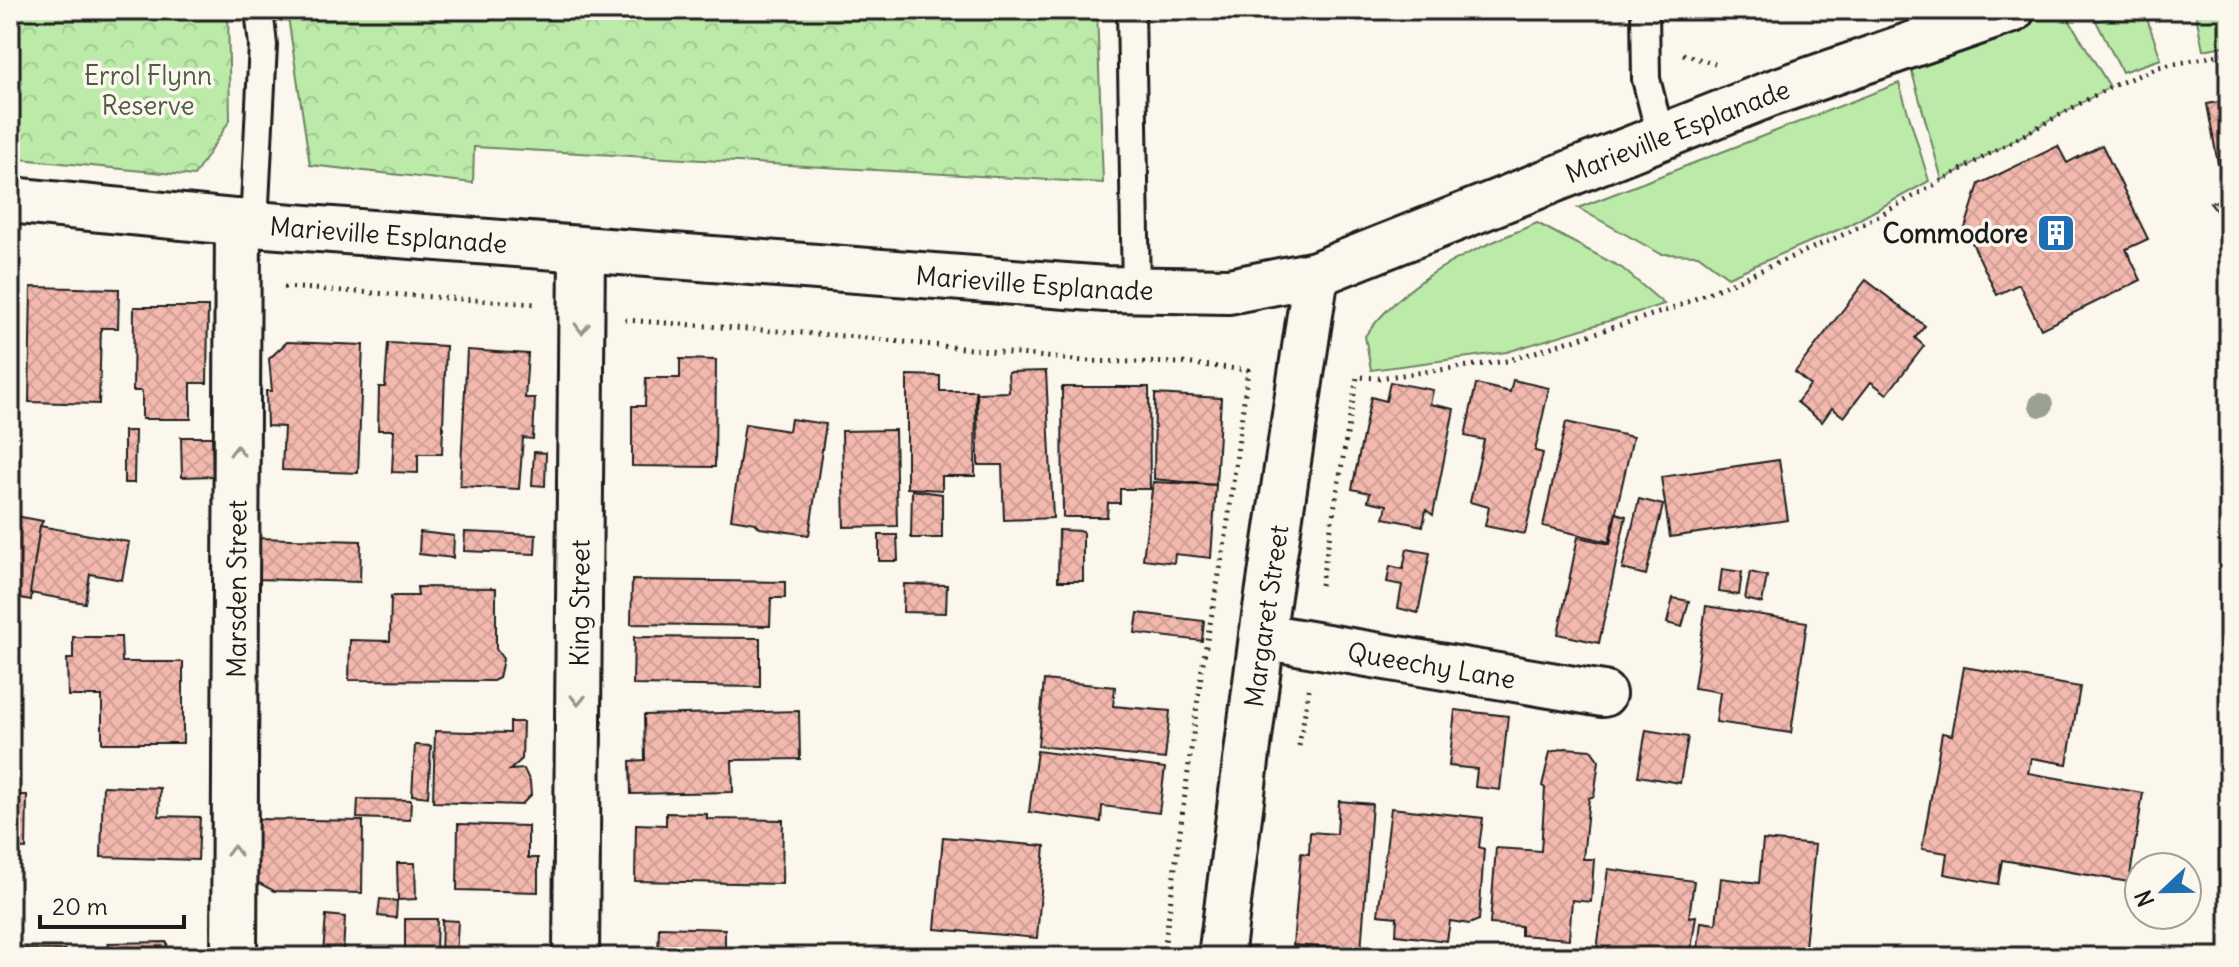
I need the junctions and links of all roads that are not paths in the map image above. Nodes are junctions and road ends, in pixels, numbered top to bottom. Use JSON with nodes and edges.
{"nodes":[{"id":1,"x":259,"y":10,"type":"edge"},
{"id":2,"x":1131,"y":10,"type":"edge"},
{"id":3,"x":1645,"y":10,"type":"edge"},
{"id":4,"x":2012,"y":10,"type":"edge"},
{"id":5,"x":1661,"y":138,"type":"junction"},
{"id":6,"x":10,"y":200,"type":"edge"},
{"id":7,"x":246,"y":223,"type":"junction"},
{"id":8,"x":582,"y":250,"type":"junction"},
{"id":9,"x":1316,"y":274,"type":"junction"},
{"id":10,"x":1136,"y":291,"type":"junction"},
{"id":11,"x":1262,"y":636,"type":"junction"},
{"id":12,"x":1603,"y":694,"type":"dead end"},
{"id":13,"x":234,"y":957,"type":"edge"},
{"id":14,"x":576,"y":957,"type":"edge"},
{"id":15,"x":1221,"y":957,"type":"edge"}],
"edges":[{"from":1,"to":7,"type":"lane"},
{"from":2,"to":10,"type":"lane"},
{"from":3,"to":5,"type":"lane"},
{"from":4,"to":5,"type":"street","name":"Marieville Esplanade"},
{"from":5,"to":9,"type":"street","name":"Marieville Esplanade"},
{"from":6,"to":7,"type":"street","name":"Marieville Esplanade"},
{"from":7,"to":8,"type":"street","name":"Marieville Esplanade"},
{"from":13,"to":7,"type":"street","name":"Marsden Street","one_way":true},
{"from":8,"to":10,"type":"street","name":"Marieville Esplanade"},
{"from":8,"to":14,"type":"street","name":"King Street","one_way":true},
{"from":9,"to":10,"type":"street","name":"Marieville Esplanade"},
{"from":9,"to":11,"type":"street","name":"Margaret Street"},
{"from":11,"to":12,"type":"street","name":"Queechy Lane"},
{"from":11,"to":15,"type":"street","name":"Margaret Street"}]}
